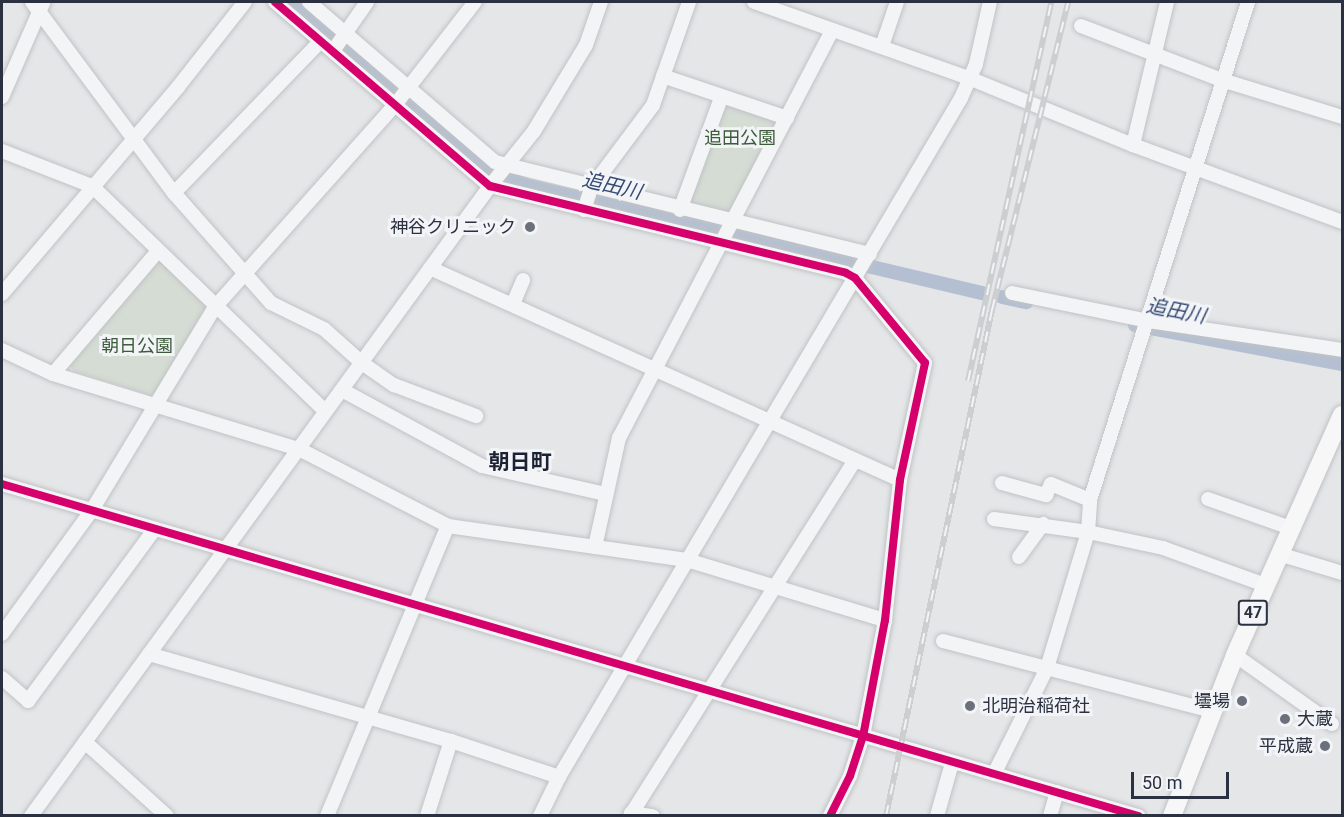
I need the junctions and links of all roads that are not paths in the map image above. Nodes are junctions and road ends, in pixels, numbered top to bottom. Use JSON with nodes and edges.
{"nodes":[{"id":1,"x":245,"y":2,"type":"edge"},
{"id":2,"x":275,"y":2,"type":"edge"},
{"id":3,"x":309,"y":2,"type":"edge"},
{"id":4,"x":367,"y":2,"type":"edge"},
{"id":5,"x":474,"y":2,"type":"edge"},
{"id":6,"x":602,"y":2,"type":"edge"},
{"id":7,"x":688,"y":2,"type":"edge"},
{"id":8,"x":754,"y":2,"type":"edge"},
{"id":9,"x":897,"y":2,"type":"edge"},
{"id":10,"x":990,"y":2,"type":"edge"},
{"id":11,"x":1167,"y":2,"type":"edge"},
{"id":12,"x":1248,"y":2,"type":"edge"},
{"id":13,"x":38,"y":4,"type":"edge"},
{"id":14,"x":782,"y":6,"type":"edge"},
{"id":15,"x":1081,"y":26,"type":"dead end"},
{"id":16,"x":832,"y":30,"type":"junction"},
{"id":17,"x":348,"y":34,"type":"junction"},
{"id":18,"x":321,"y":41,"type":"junction"},
{"id":19,"x":882,"y":46,"type":"junction"},
{"id":20,"x":333,"y":51,"type":"junction"},
{"id":21,"x":1154,"y":55,"type":"junction"},
{"id":22,"x":663,"y":76,"type":"junction"},
{"id":23,"x":971,"y":79,"type":"junction"},
{"id":24,"x":1222,"y":80,"type":"junction"},
{"id":25,"x":409,"y":87,"type":"junction"},
{"id":26,"x":2,"y":97,"type":"edge"},
{"id":27,"x":721,"y":98,"type":"junction"},
{"id":28,"x":396,"y":105,"type":"junction"},
{"id":29,"x":1342,"y":117,"type":"edge"},
{"id":30,"x":786,"y":118,"type":"junction"},
{"id":31,"x":134,"y":136,"type":"junction"},
{"id":32,"x":1133,"y":145,"type":"junction"},
{"id":33,"x":2,"y":151,"type":"edge"},
{"id":34,"x":506,"y":167,"type":"junction"},
{"id":35,"x":1196,"y":168,"type":"junction"},
{"id":36,"x":92,"y":186,"type":"junction"},
{"id":37,"x":490,"y":186,"type":"junction"},
{"id":38,"x":591,"y":188,"type":"junction"},
{"id":39,"x":174,"y":193,"type":"junction"},
{"id":40,"x":1342,"y":206,"type":"edge"},
{"id":41,"x":584,"y":210,"type":"junction"},
{"id":42,"x":680,"y":210,"type":"junction"},
{"id":43,"x":1340,"y":221,"type":"edge"},
{"id":44,"x":733,"y":223,"type":"junction"},
{"id":45,"x":721,"y":244,"type":"junction"},
{"id":46,"x":158,"y":251,"type":"junction"},
{"id":47,"x":870,"y":254,"type":"junction"},
{"id":48,"x":430,"y":268,"type":"junction"},
{"id":49,"x":246,"y":272,"type":"junction"},
{"id":50,"x":855,"y":278,"type":"junction"},
{"id":51,"x":523,"y":280,"type":"dead end"},
{"id":52,"x":1012,"y":293,"type":"dead end"},
{"id":53,"x":2,"y":294,"type":"edge"},
{"id":54,"x":513,"y":304,"type":"junction"},
{"id":55,"x":215,"y":306,"type":"junction"},
{"id":56,"x":1148,"y":326,"type":"junction"},
{"id":57,"x":2,"y":350,"type":"edge"},
{"id":58,"x":1342,"y":350,"type":"edge"},
{"id":59,"x":362,"y":363,"type":"junction"},
{"id":60,"x":655,"y":371,"type":"junction"},
{"id":61,"x":53,"y":374,"type":"junction"},
{"id":62,"x":342,"y":390,"type":"junction"},
{"id":63,"x":156,"y":405,"type":"junction"},
{"id":64,"x":325,"y":411,"type":"junction"},
{"id":65,"x":1342,"y":415,"type":"edge"},
{"id":66,"x":476,"y":416,"type":"dead end"},
{"id":67,"x":772,"y":421,"type":"junction"},
{"id":68,"x":298,"y":449,"type":"junction"},
{"id":69,"x":855,"y":460,"type":"junction"},
{"id":70,"x":900,"y":480,"type":"junction"},
{"id":71,"x":1002,"y":483,"type":"dead end"},
{"id":72,"x":2,"y":484,"type":"edge"},
{"id":73,"x":605,"y":494,"type":"junction"},
{"id":74,"x":1208,"y":499,"type":"dead end"},
{"id":75,"x":1090,"y":500,"type":"junction"},
{"id":76,"x":92,"y":510,"type":"junction"},
{"id":77,"x":994,"y":519,"type":"dead end"},
{"id":78,"x":1043,"y":524,"type":"junction"},
{"id":79,"x":448,"y":526,"type":"junction"},
{"id":80,"x":1291,"y":528,"type":"junction"},
{"id":81,"x":155,"y":529,"type":"junction"},
{"id":82,"x":1088,"y":532,"type":"junction"},
{"id":83,"x":595,"y":547,"type":"junction"},
{"id":84,"x":224,"y":551,"type":"junction"},
{"id":85,"x":1279,"y":554,"type":"junction"},
{"id":86,"x":1019,"y":557,"type":"dead end"},
{"id":87,"x":687,"y":560,"type":"junction"},
{"id":88,"x":1342,"y":573,"type":"edge"},
{"id":89,"x":775,"y":585,"type":"junction"},
{"id":90,"x":1265,"y":585,"type":"junction"},
{"id":91,"x":416,"y":607,"type":"junction"},
{"id":92,"x":885,"y":620,"type":"junction"},
{"id":93,"x":2,"y":634,"type":"edge"},
{"id":94,"x":943,"y":641,"type":"dead end"},
{"id":95,"x":149,"y":654,"type":"junction"},
{"id":96,"x":1235,"y":655,"type":"junction"},
{"id":97,"x":625,"y":668,"type":"junction"},
{"id":98,"x":1047,"y":668,"type":"junction"},
{"id":99,"x":2,"y":678,"type":"edge"},
{"id":100,"x":708,"y":692,"type":"junction"},
{"id":101,"x":1211,"y":711,"type":"junction"},
{"id":102,"x":367,"y":718,"type":"junction"},
{"id":103,"x":1332,"y":724,"type":"dead end"},
{"id":104,"x":863,"y":736,"type":"junction"},
{"id":105,"x":452,"y":741,"type":"junction"},
{"id":106,"x":85,"y":742,"type":"junction"},
{"id":107,"x":952,"y":763,"type":"junction"},
{"id":108,"x":994,"y":774,"type":"junction"},
{"id":109,"x":559,"y":777,"type":"junction"},
{"id":110,"x":1057,"y":792,"type":"junction"},
{"id":111,"x":1112,"y":812,"type":"edge"},
{"id":112,"x":631,"y":814,"type":"edge"},
{"id":113,"x":31,"y":816,"type":"edge"},
{"id":114,"x":167,"y":816,"type":"edge"},
{"id":115,"x":327,"y":816,"type":"edge"},
{"id":116,"x":427,"y":816,"type":"edge"},
{"id":117,"x":540,"y":816,"type":"edge"},
{"id":118,"x":653,"y":816,"type":"edge"},
{"id":119,"x":830,"y":816,"type":"edge"},
{"id":120,"x":937,"y":816,"type":"edge"},
{"id":121,"x":1050,"y":816,"type":"edge"},
{"id":122,"x":1137,"y":816,"type":"edge"},
{"id":123,"x":1172,"y":816,"type":"edge"}],
"edges":[{"from":1,"to":31,"type":"street"},
{"from":2,"to":18,"type":"street"},
{"from":3,"to":17,"type":"street"},
{"from":4,"to":17,"type":"street"},
{"from":5,"to":25,"type":"street"},
{"from":6,"to":34,"type":"street"},
{"from":7,"to":22,"type":"street"},
{"from":8,"to":14,"type":"street"},
{"from":9,"to":19,"type":"street"},
{"from":10,"to":23,"type":"street"},
{"from":11,"to":21,"type":"street"},
{"from":12,"to":24,"type":"street"},
{"from":13,"to":26,"type":"street"},
{"from":13,"to":31,"type":"street"},
{"from":14,"to":16,"type":"street"},
{"from":15,"to":21,"type":"street"},
{"from":16,"to":19,"type":"street"},
{"from":16,"to":30,"type":"street"},
{"from":17,"to":20,"type":"street"},
{"from":17,"to":25,"type":"street"},
{"from":18,"to":20,"type":"street"},
{"from":18,"to":39,"type":"street"},
{"from":19,"to":23,"type":"street"},
{"from":20,"to":28,"type":"street"},
{"from":21,"to":24,"type":"street"},
{"from":21,"to":32,"type":"street"},
{"from":22,"to":27,"type":"street"},
{"from":22,"to":38,"type":"street"},
{"from":23,"to":32,"type":"street"},
{"from":23,"to":47,"type":"street"},
{"from":24,"to":29,"type":"street"},
{"from":24,"to":35,"type":"street"},
{"from":25,"to":28,"type":"street"},
{"from":25,"to":34,"type":"street"},
{"from":27,"to":30,"type":"street"},
{"from":27,"to":42,"type":"street"},
{"from":28,"to":37,"type":"street"},
{"from":28,"to":49,"type":"street"},
{"from":30,"to":44,"type":"street"},
{"from":31,"to":36,"type":"street"},
{"from":31,"to":39,"type":"street"},
{"from":32,"to":35,"type":"street"},
{"from":33,"to":36,"type":"street"},
{"from":34,"to":37,"type":"street"},
{"from":34,"to":38,"type":"street"},
{"from":35,"to":43,"type":"street"},
{"from":35,"to":56,"type":"street"},
{"from":36,"to":46,"type":"street"},
{"from":36,"to":53,"type":"street"},
{"from":37,"to":41,"type":"street"},
{"from":37,"to":48,"type":"street"},
{"from":38,"to":41,"type":"street"},
{"from":38,"to":42,"type":"street"},
{"from":39,"to":49,"type":"street"},
{"from":40,"to":43,"type":"street"},
{"from":41,"to":45,"type":"street"},
{"from":42,"to":44,"type":"street"},
{"from":44,"to":45,"type":"street"},
{"from":44,"to":47,"type":"street"},
{"from":45,"to":50,"type":"street"},
{"from":45,"to":60,"type":"street"},
{"from":46,"to":55,"type":"street"},
{"from":46,"to":61,"type":"street"},
{"from":47,"to":50,"type":"street"},
{"from":48,"to":54,"type":"street"},
{"from":48,"to":59,"type":"street"},
{"from":49,"to":55,"type":"street"},
{"from":49,"to":59,"type":"street"},
{"from":50,"to":67,"type":"street"},
{"from":50,"to":70,"type":"street"},
{"from":51,"to":54,"type":"street"},
{"from":52,"to":56,"type":"street"},
{"from":54,"to":60,"type":"street"},
{"from":55,"to":63,"type":"street"},
{"from":55,"to":64,"type":"street"},
{"from":56,"to":58,"type":"street"},
{"from":56,"to":75,"type":"street"},
{"from":57,"to":61,"type":"street"},
{"from":59,"to":62,"type":"street"},
{"from":59,"to":66,"type":"street"},
{"from":60,"to":67,"type":"street"},
{"from":60,"to":73,"type":"street"},
{"from":61,"to":63,"type":"street"},
{"from":62,"to":64,"type":"street"},
{"from":62,"to":73,"type":"street"},
{"from":63,"to":68,"type":"street"},
{"from":63,"to":76,"type":"street"},
{"from":64,"to":68,"type":"street"},
{"from":65,"to":80,"type":"main road","number":"47"},
{"from":67,"to":69,"type":"street"},
{"from":67,"to":87,"type":"street"},
{"from":68,"to":79,"type":"street"},
{"from":68,"to":84,"type":"street"},
{"from":69,"to":70,"type":"street"},
{"from":69,"to":89,"type":"street"},
{"from":70,"to":92,"type":"street"},
{"from":71,"to":75,"type":"street"},
{"from":72,"to":76,"type":"street"},
{"from":73,"to":83,"type":"street"},
{"from":74,"to":80,"type":"street"},
{"from":75,"to":82,"type":"street"},
{"from":76,"to":81,"type":"street"},
{"from":76,"to":93,"type":"street"},
{"from":77,"to":78,"type":"street"},
{"from":78,"to":82,"type":"street"},
{"from":78,"to":86,"type":"street"},
{"from":79,"to":83,"type":"street"},
{"from":79,"to":91,"type":"street"},
{"from":80,"to":85,"type":"main road","number":"47"},
{"from":81,"to":84,"type":"street"},
{"from":81,"to":99,"type":"street"},
{"from":82,"to":90,"type":"street"},
{"from":82,"to":98,"type":"street"},
{"from":83,"to":87,"type":"street"},
{"from":84,"to":91,"type":"street"},
{"from":84,"to":95,"type":"street"},
{"from":85,"to":88,"type":"street"},
{"from":85,"to":90,"type":"main road","number":"47"},
{"from":87,"to":89,"type":"street"},
{"from":87,"to":97,"type":"street"},
{"from":89,"to":92,"type":"street"},
{"from":89,"to":100,"type":"street"},
{"from":90,"to":96,"type":"main road","number":"47"},
{"from":91,"to":97,"type":"street"},
{"from":91,"to":102,"type":"street"},
{"from":92,"to":104,"type":"street"},
{"from":94,"to":98,"type":"street"},
{"from":95,"to":102,"type":"street"},
{"from":95,"to":106,"type":"street"},
{"from":96,"to":101,"type":"main road","number":"47"},
{"from":96,"to":103,"type":"street"},
{"from":97,"to":100,"type":"street"},
{"from":97,"to":109,"type":"street"},
{"from":98,"to":101,"type":"street"},
{"from":98,"to":108,"type":"street"},
{"from":100,"to":104,"type":"street"},
{"from":100,"to":112,"type":"street"},
{"from":101,"to":123,"type":"main road","number":"47"},
{"from":102,"to":105,"type":"street"},
{"from":102,"to":115,"type":"street"},
{"from":104,"to":107,"type":"street"},
{"from":104,"to":119,"type":"street"},
{"from":105,"to":109,"type":"street"},
{"from":105,"to":116,"type":"street"},
{"from":106,"to":113,"type":"street"},
{"from":106,"to":114,"type":"street"},
{"from":107,"to":108,"type":"street"},
{"from":107,"to":120,"type":"street"},
{"from":108,"to":110,"type":"street"},
{"from":109,"to":117,"type":"street"},
{"from":110,"to":111,"type":"street"},
{"from":110,"to":121,"type":"street"},
{"from":111,"to":122,"type":"street"},
{"from":112,"to":118,"type":"street"}]}
